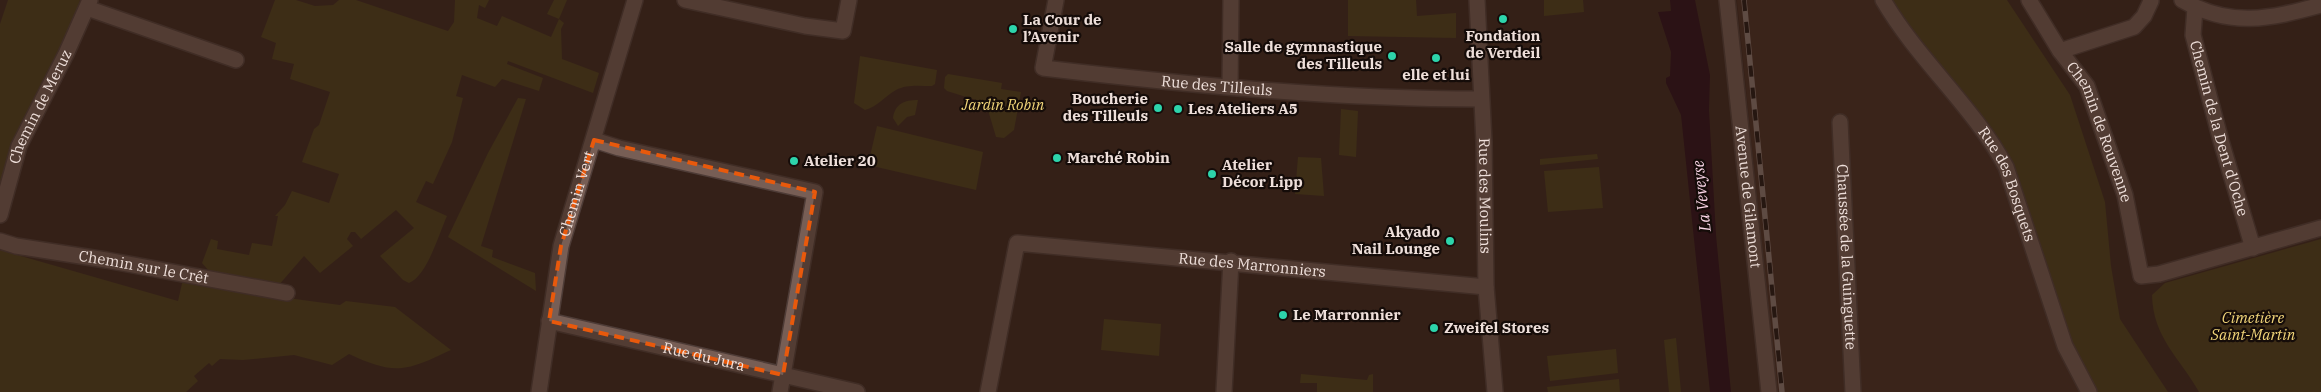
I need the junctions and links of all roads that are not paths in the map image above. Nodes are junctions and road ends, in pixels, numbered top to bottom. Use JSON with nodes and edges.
{"nodes":[{"id":1,"x":635,"y":0,"type":"edge"},
{"id":2,"x":685,"y":0,"type":"edge"},
{"id":3,"x":850,"y":0,"type":"edge"},
{"id":4,"x":1056,"y":0,"type":"edge"},
{"id":5,"x":1231,"y":0,"type":"edge"},
{"id":6,"x":1477,"y":0,"type":"edge"},
{"id":7,"x":1727,"y":0,"type":"edge"},
{"id":8,"x":1884,"y":0,"type":"edge"},
{"id":9,"x":2029,"y":0,"type":"edge"},
{"id":10,"x":2151,"y":1,"type":"edge"},
{"id":11,"x":88,"y":4,"type":"edge"},
{"id":12,"x":2188,"y":4,"type":"edge"},
{"id":13,"x":2321,"y":5,"type":"edge"},
{"id":14,"x":2060,"y":51,"type":"junction"},
{"id":15,"x":236,"y":60,"type":"dead end"},
{"id":16,"x":1230,"y":86,"type":"junction"},
{"id":17,"x":1481,"y":99,"type":"junction"},
{"id":18,"x":1840,"y":122,"type":"dead end"},
{"id":19,"x":594,"y":140,"type":"junction"},
{"id":20,"x":0,"y":216,"type":"edge"},
{"id":21,"x":2321,"y":228,"type":"edge"},
{"id":22,"x":0,"y":241,"type":"edge"},
{"id":23,"x":2252,"y":248,"type":"junction"},
{"id":24,"x":1231,"y":262,"type":"junction"},
{"id":25,"x":1486,"y":287,"type":"junction"},
{"id":26,"x":286,"y":293,"type":"dead end"},
{"id":27,"x":549,"y":321,"type":"junction"},
{"id":28,"x":783,"y":376,"type":"junction"},
{"id":29,"x":539,"y":392,"type":"edge"},
{"id":30,"x":780,"y":392,"type":"edge"},
{"id":31,"x":857,"y":392,"type":"edge"},
{"id":32,"x":988,"y":392,"type":"edge"},
{"id":33,"x":1224,"y":392,"type":"edge"},
{"id":34,"x":1494,"y":392,"type":"edge"},
{"id":35,"x":1769,"y":392,"type":"edge"},
{"id":36,"x":1852,"y":392,"type":"edge"},
{"id":37,"x":2088,"y":392,"type":"edge"}],
"edges":[{"from":1,"to":19,"type":"street","name":"Chemin Vert"},
{"from":2,"to":3,"type":"street"},
{"from":4,"to":16,"type":"street","name":"Rue des Tilleuls"},
{"from":5,"to":16,"type":"street"},
{"from":6,"to":17,"type":"street","name":"Rue des Moulins"},
{"from":7,"to":35,"type":"street","name":"Avenue de Gilamont"},
{"from":8,"to":37,"type":"street","name":"Rue des Bosquets"},
{"from":9,"to":14,"type":"street","name":"Chemin de Rouvenne"},
{"from":10,"to":14,"type":"street"},
{"from":11,"to":15,"type":"street"},
{"from":11,"to":20,"type":"street","name":"Chemin de Meruz"},
{"from":12,"to":13,"type":"street"},
{"from":12,"to":23,"type":"street","name":"Chemin de la Dent d'Oche"},
{"from":14,"to":23,"type":"street","name":"Chemin de Rouvenne"},
{"from":16,"to":17,"type":"street","name":"Rue des Tilleuls"},
{"from":17,"to":25,"type":"street","name":"Rue des Moulins"},
{"from":18,"to":36,"type":"street","name":"Chaussée de la Guinguette"},
{"from":19,"to":27,"type":"street","name":"Chemin Vert"},
{"from":19,"to":28,"type":"street"},
{"from":21,"to":23,"type":"street"},
{"from":22,"to":26,"type":"street","name":"Chemin sur le Crêt"},
{"from":24,"to":25,"type":"street","name":"Rue des Marronniers"},
{"from":24,"to":32,"type":"street","name":"Rue des Marronniers"},
{"from":24,"to":33,"type":"street"},
{"from":25,"to":34,"type":"street","name":"Rue des Moulins"},
{"from":27,"to":28,"type":"street","name":"Rue du Jura"},
{"from":27,"to":29,"type":"street","name":"Chemin Vert"},
{"from":28,"to":30,"type":"street"},
{"from":28,"to":31,"type":"street","name":"Rue du Jura"}]}
